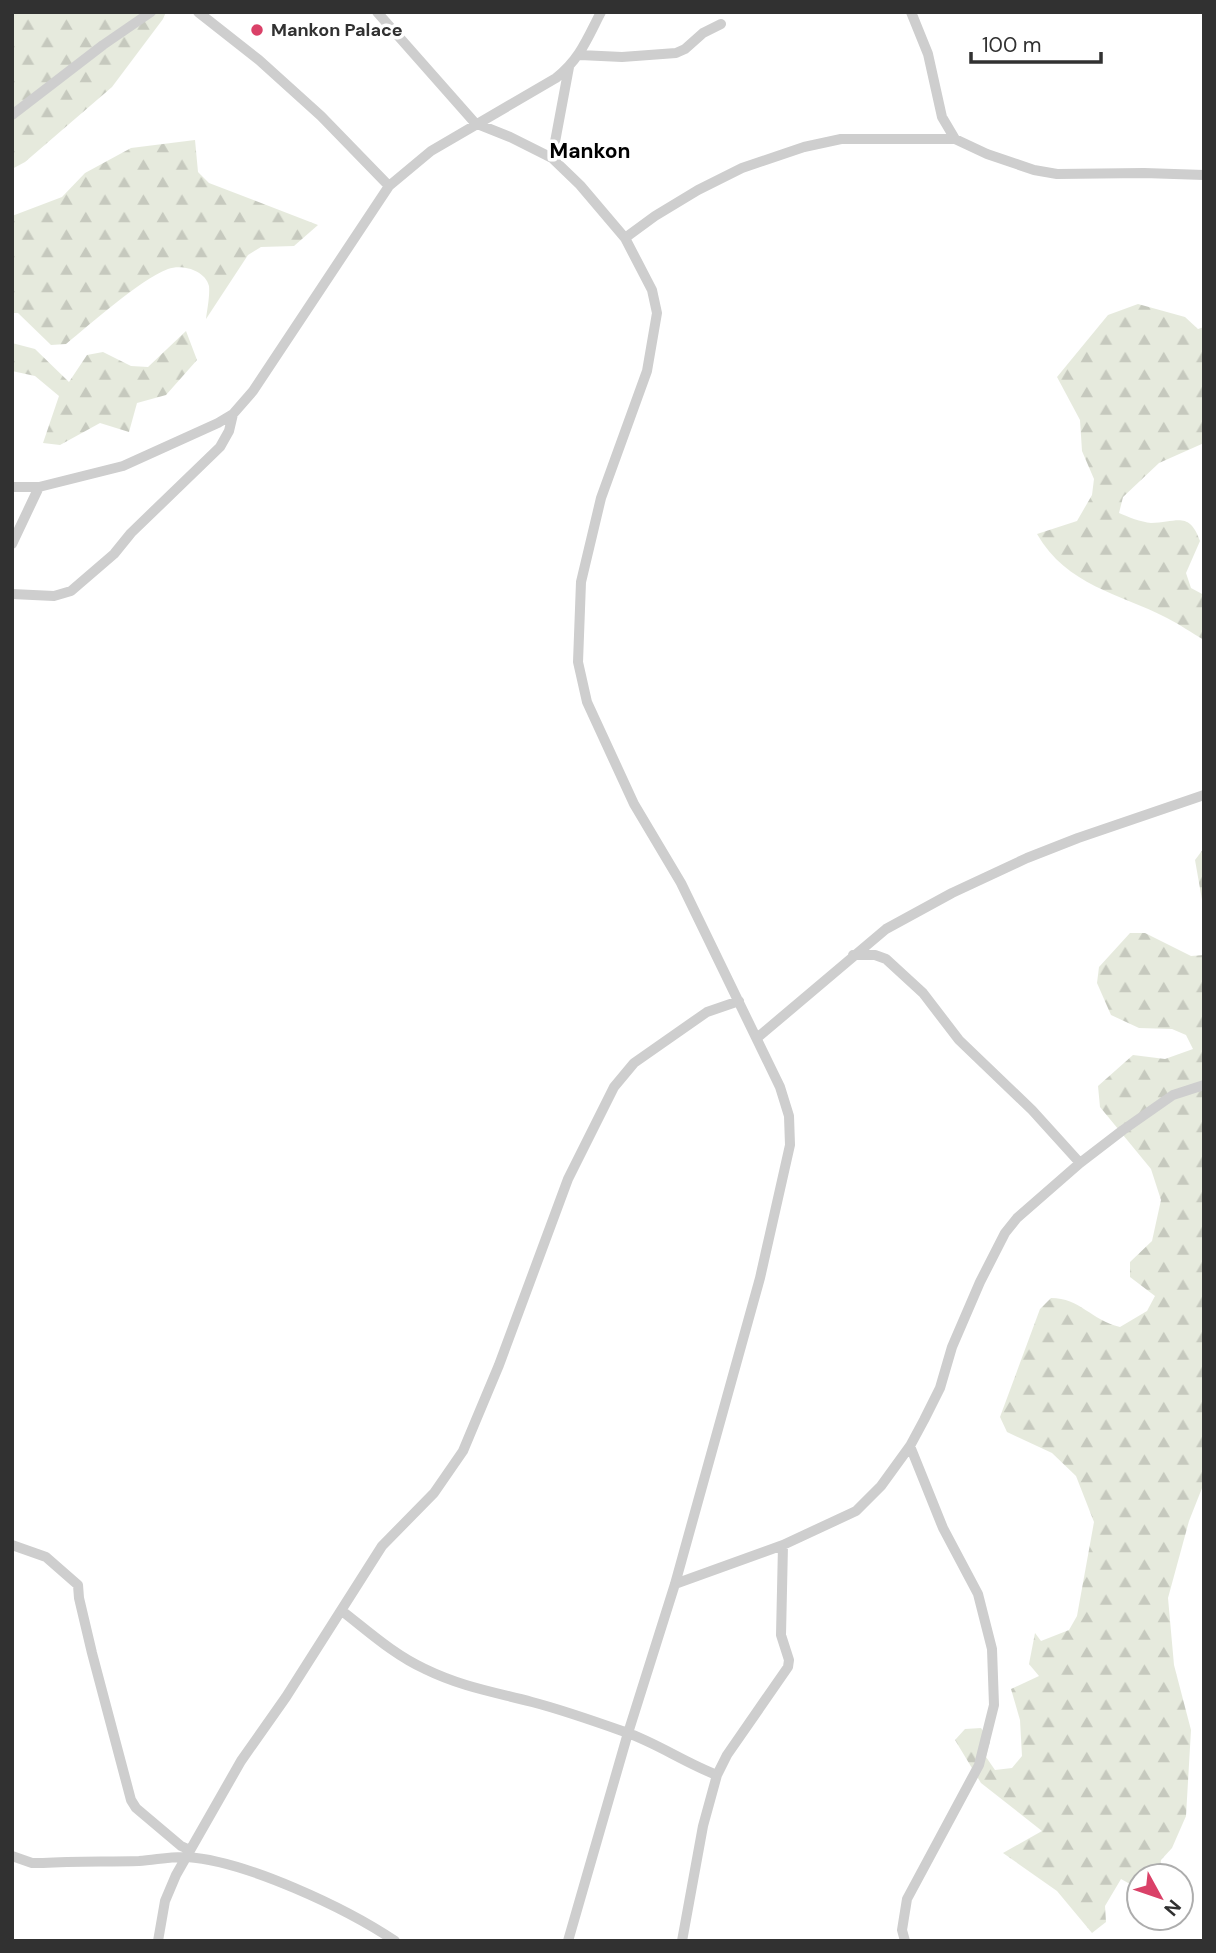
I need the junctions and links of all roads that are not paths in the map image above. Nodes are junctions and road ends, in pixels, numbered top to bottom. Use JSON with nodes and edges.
{"nodes":[{"id":1,"x":151,"y":12,"type":"edge"},
{"id":2,"x":198,"y":12,"type":"edge"},
{"id":3,"x":377,"y":12,"type":"edge"},
{"id":4,"x":601,"y":12,"type":"edge"},
{"id":5,"x":911,"y":12,"type":"edge"},
{"id":6,"x":722,"y":24,"type":"dead end"},
{"id":7,"x":580,"y":55,"type":"junction"},
{"id":8,"x":569,"y":67,"type":"junction"},
{"id":9,"x":12,"y":115,"type":"edge"},
{"id":10,"x":942,"y":117,"type":"junction"},
{"id":11,"x":475,"y":123,"type":"junction"},
{"id":12,"x":955,"y":139,"type":"junction"},
{"id":13,"x":939,"y":140,"type":"junction"},
{"id":14,"x":552,"y":158,"type":"junction"},
{"id":15,"x":1204,"y":175,"type":"edge"},
{"id":16,"x":389,"y":186,"type":"junction"},
{"id":17,"x":625,"y":238,"type":"junction"},
{"id":18,"x":233,"y":414,"type":"junction"},
{"id":19,"x":12,"y":487,"type":"edge"},
{"id":20,"x":39,"y":487,"type":"junction"},
{"id":21,"x":12,"y":544,"type":"edge"},
{"id":22,"x":12,"y":594,"type":"edge"},
{"id":23,"x":1204,"y":795,"type":"edge"},
{"id":24,"x":853,"y":955,"type":"junction"},
{"id":25,"x":738,"y":1002,"type":"junction"},
{"id":26,"x":757,"y":1038,"type":"junction"},
{"id":27,"x":1204,"y":1085,"type":"edge"},
{"id":28,"x":1080,"y":1163,"type":"junction"},
{"id":29,"x":910,"y":1446,"type":"junction"},
{"id":30,"x":12,"y":1545,"type":"edge"},
{"id":31,"x":783,"y":1545,"type":"junction"},
{"id":32,"x":675,"y":1584,"type":"junction"},
{"id":33,"x":342,"y":1611,"type":"junction"},
{"id":34,"x":628,"y":1733,"type":"junction"},
{"id":35,"x":717,"y":1775,"type":"junction"},
{"id":36,"x":188,"y":1853,"type":"junction"},
{"id":37,"x":12,"y":1856,"type":"edge"},
{"id":38,"x":158,"y":1941,"type":"edge"},
{"id":39,"x":395,"y":1941,"type":"edge"},
{"id":40,"x":569,"y":1941,"type":"edge"},
{"id":41,"x":682,"y":1941,"type":"edge"},
{"id":42,"x":905,"y":1941,"type":"edge"}],
"edges":[{"from":1,"to":9,"type":"street"},
{"from":2,"to":16,"type":"street"},
{"from":3,"to":11,"type":"street"},
{"from":4,"to":7,"type":"street"},
{"from":5,"to":10,"type":"street"},
{"from":6,"to":7,"type":"street"},
{"from":7,"to":8,"type":"street"},
{"from":8,"to":11,"type":"street"},
{"from":8,"to":14,"type":"street"},
{"from":10,"to":12,"type":"street"},
{"from":10,"to":13,"type":"street"},
{"from":11,"to":14,"type":"street"},
{"from":11,"to":16,"type":"street"},
{"from":12,"to":13,"type":"street"},
{"from":12,"to":15,"type":"street"},
{"from":13,"to":17,"type":"street"},
{"from":14,"to":17,"type":"street"},
{"from":16,"to":18,"type":"street"},
{"from":17,"to":25,"type":"street"},
{"from":18,"to":20,"type":"street"},
{"from":18,"to":22,"type":"street"},
{"from":19,"to":20,"type":"street"},
{"from":20,"to":21,"type":"street"},
{"from":23,"to":24,"type":"street"},
{"from":24,"to":26,"type":"street"},
{"from":24,"to":28,"type":"street"},
{"from":25,"to":26,"type":"street"},
{"from":25,"to":33,"type":"street"},
{"from":26,"to":32,"type":"street"},
{"from":27,"to":28,"type":"street"},
{"from":28,"to":29,"type":"street"},
{"from":29,"to":31,"type":"street"},
{"from":29,"to":42,"type":"street"},
{"from":30,"to":36,"type":"street"},
{"from":31,"to":32,"type":"street"},
{"from":31,"to":35,"type":"street"},
{"from":32,"to":34,"type":"street"},
{"from":33,"to":34,"type":"street"},
{"from":33,"to":36,"type":"street"},
{"from":34,"to":35,"type":"street"},
{"from":34,"to":40,"type":"street"},
{"from":35,"to":41,"type":"street"},
{"from":36,"to":37,"type":"street"},
{"from":36,"to":38,"type":"street"},
{"from":36,"to":39,"type":"street"}]}
